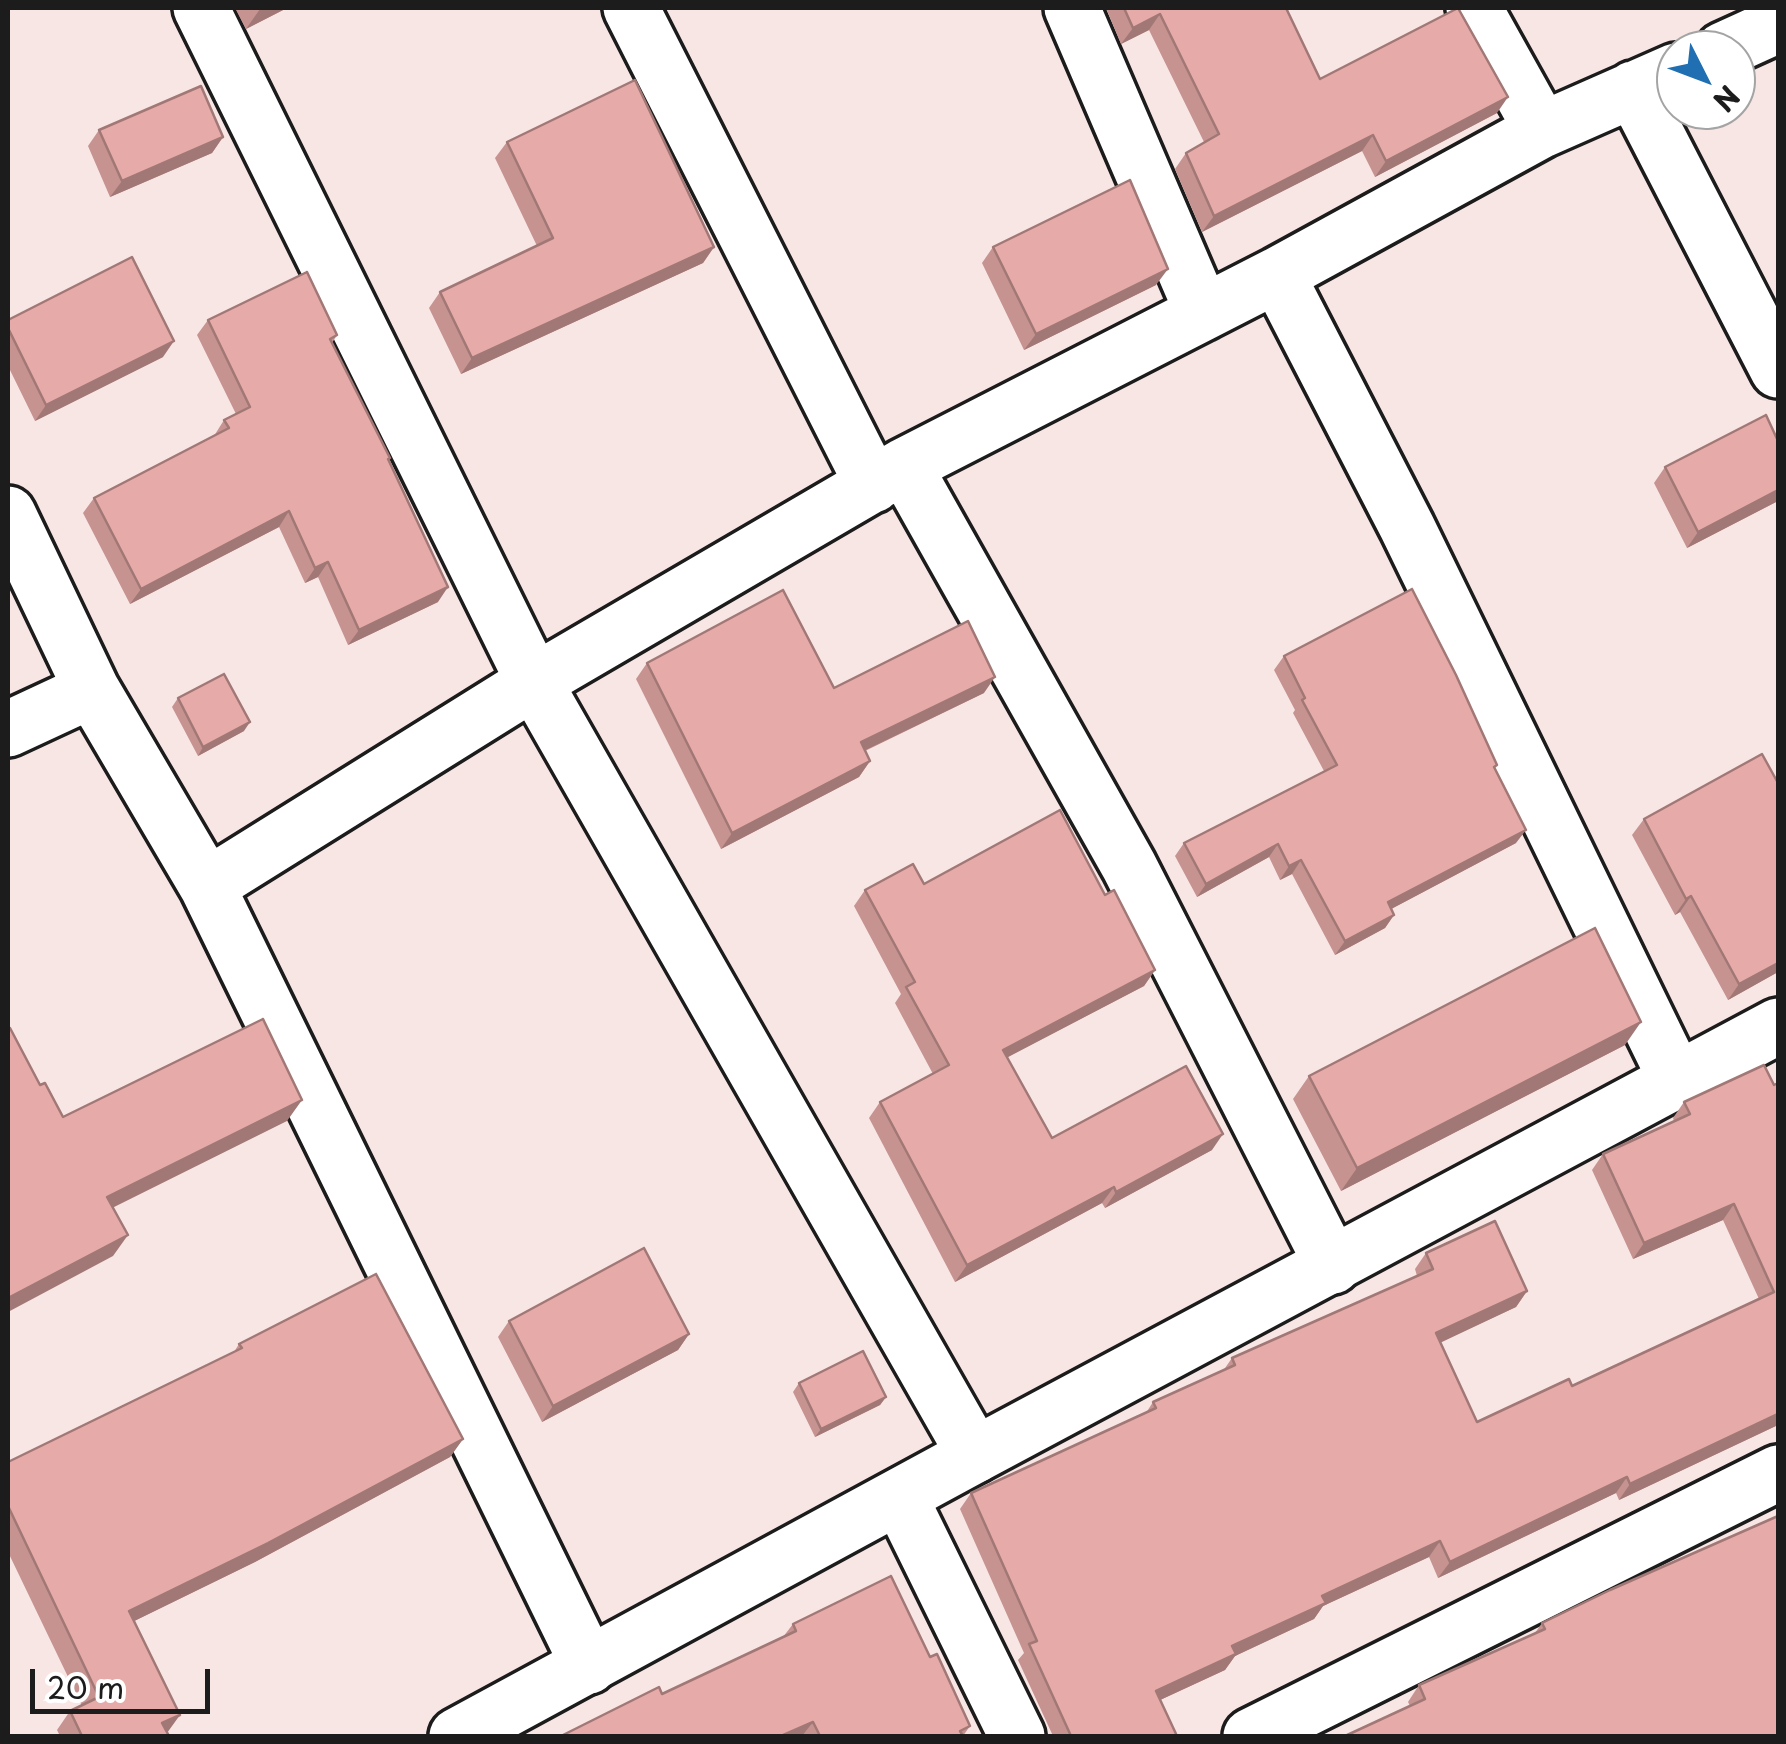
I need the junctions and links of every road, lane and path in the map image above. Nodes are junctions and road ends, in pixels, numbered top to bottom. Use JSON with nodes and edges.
{"nodes":[{"id":1,"x":201,"y":8,"type":"edge"},
{"id":2,"x":631,"y":8,"type":"edge"},
{"id":3,"x":1072,"y":8,"type":"edge"},
{"id":4,"x":1474,"y":8,"type":"edge"},
{"id":5,"x":1655,"y":80,"type":"edge"},
{"id":6,"x":1542,"y":130,"type":"junction"},
{"id":7,"x":1277,"y":275,"type":"junction"},
{"id":8,"x":1203,"y":313,"type":"junction"},
{"id":9,"x":1778,"y":370,"type":"edge"},
{"id":10,"x":888,"y":476,"type":"junction"},
{"id":11,"x":8,"y":514,"type":"edge"},
{"id":12,"x":534,"y":682,"type":"junction"},
{"id":13,"x":92,"y":690,"type":"junction"},
{"id":14,"x":8,"y":730,"type":"edge"},
{"id":15,"x":207,"y":886,"type":"junction"},
{"id":16,"x":1778,"y":1026,"type":"edge"},
{"id":17,"x":1677,"y":1081,"type":"junction"},
{"id":18,"x":1333,"y":1266,"type":"junction"},
{"id":19,"x":975,"y":1455,"type":"junction"},
{"id":20,"x":1778,"y":1473,"type":"edge"},
{"id":21,"x":900,"y":1498,"type":"junction"},
{"id":22,"x":589,"y":1666,"type":"junction"},
{"id":23,"x":457,"y":1736,"type":"edge"},
{"id":24,"x":1017,"y":1736,"type":"edge"},
{"id":25,"x":1251,"y":1736,"type":"edge"}],
"edges":[{"from":1,"to":12,"type":"street"},
{"from":2,"to":10,"type":"street"},
{"from":3,"to":8,"type":"street"},
{"from":4,"to":6,"type":"street"},
{"from":5,"to":6,"type":"street"},
{"from":5,"to":9,"type":"street"},
{"from":6,"to":7,"type":"street"},
{"from":7,"to":8,"type":"street"},
{"from":7,"to":17,"type":"street"},
{"from":8,"to":10,"type":"street"},
{"from":10,"to":12,"type":"street"},
{"from":10,"to":18,"type":"street"},
{"from":11,"to":13,"type":"street"},
{"from":12,"to":15,"type":"street"},
{"from":12,"to":19,"type":"street"},
{"from":13,"to":14,"type":"street"},
{"from":13,"to":15,"type":"street"},
{"from":15,"to":22,"type":"street"},
{"from":16,"to":17,"type":"street"},
{"from":17,"to":18,"type":"street"},
{"from":18,"to":19,"type":"street"},
{"from":19,"to":21,"type":"street"},
{"from":20,"to":25,"type":"street"},
{"from":21,"to":22,"type":"street"},
{"from":21,"to":24,"type":"street"},
{"from":22,"to":23,"type":"street"}]}
